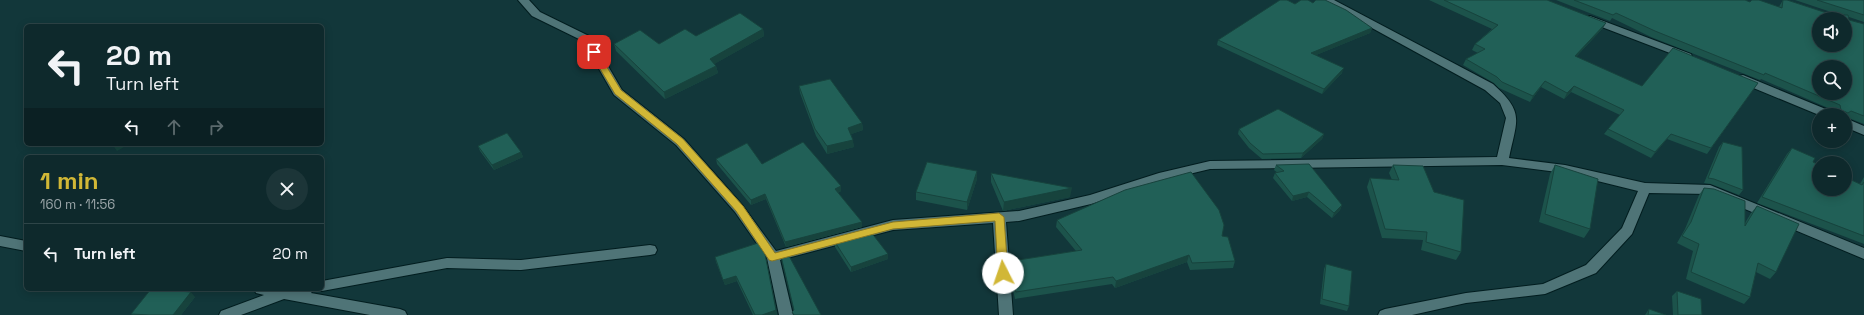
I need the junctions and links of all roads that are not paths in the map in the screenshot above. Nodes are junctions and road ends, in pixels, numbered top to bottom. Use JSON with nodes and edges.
{"nodes":[{"id":1,"x":523,"y":0,"type":"edge"},
{"id":2,"x":1326,"y":0,"type":"edge"},
{"id":3,"x":1583,"y":16,"type":"edge"},
{"id":4,"x":1696,"y":60,"type":"edge"},
{"id":5,"x":1732,"y":75,"type":"edge"},
{"id":6,"x":1812,"y":108,"type":"edge"},
{"id":7,"x":1852,"y":125,"type":"edge"},
{"id":8,"x":1864,"y":130,"type":"edge"},
{"id":9,"x":1502,"y":161,"type":"junction"},
{"id":10,"x":1645,"y":188,"type":"junction"},
{"id":11,"x":999,"y":217,"type":"junction"},
{"id":12,"x":0,"y":241,"type":"edge"},
{"id":13,"x":24,"y":246,"type":"edge"},
{"id":14,"x":650,"y":250,"type":"dead end"},
{"id":15,"x":1864,"y":254,"type":"edge"},
{"id":16,"x":772,"y":257,"type":"junction"},
{"id":17,"x":324,"y":286,"type":"edge"},
{"id":18,"x":272,"y":291,"type":"edge"},
{"id":19,"x":296,"y":291,"type":"edge"},
{"id":20,"x":284,"y":293,"type":"junction"},
{"id":21,"x":226,"y":315,"type":"edge"},
{"id":22,"x":400,"y":315,"type":"edge"},
{"id":23,"x":786,"y":315,"type":"edge"},
{"id":24,"x":1006,"y":315,"type":"edge"},
{"id":25,"x":1385,"y":315,"type":"edge"}],
"edges":[{"from":1,"to":16,"type":"street"},
{"from":2,"to":9,"type":"street"},
{"from":3,"to":4,"type":"street"},
{"from":5,"to":6,"type":"street"},
{"from":7,"to":8,"type":"street"},
{"from":9,"to":10,"type":"street"},
{"from":9,"to":11,"type":"street"},
{"from":10,"to":15,"type":"street"},
{"from":10,"to":25,"type":"street"},
{"from":11,"to":16,"type":"street"},
{"from":11,"to":24,"type":"street"},
{"from":12,"to":13,"type":"street"},
{"from":14,"to":17,"type":"street"},
{"from":16,"to":23,"type":"street"},
{"from":18,"to":20,"type":"street"},
{"from":19,"to":20,"type":"street"},
{"from":20,"to":21,"type":"street"},
{"from":20,"to":22,"type":"street"}]}
